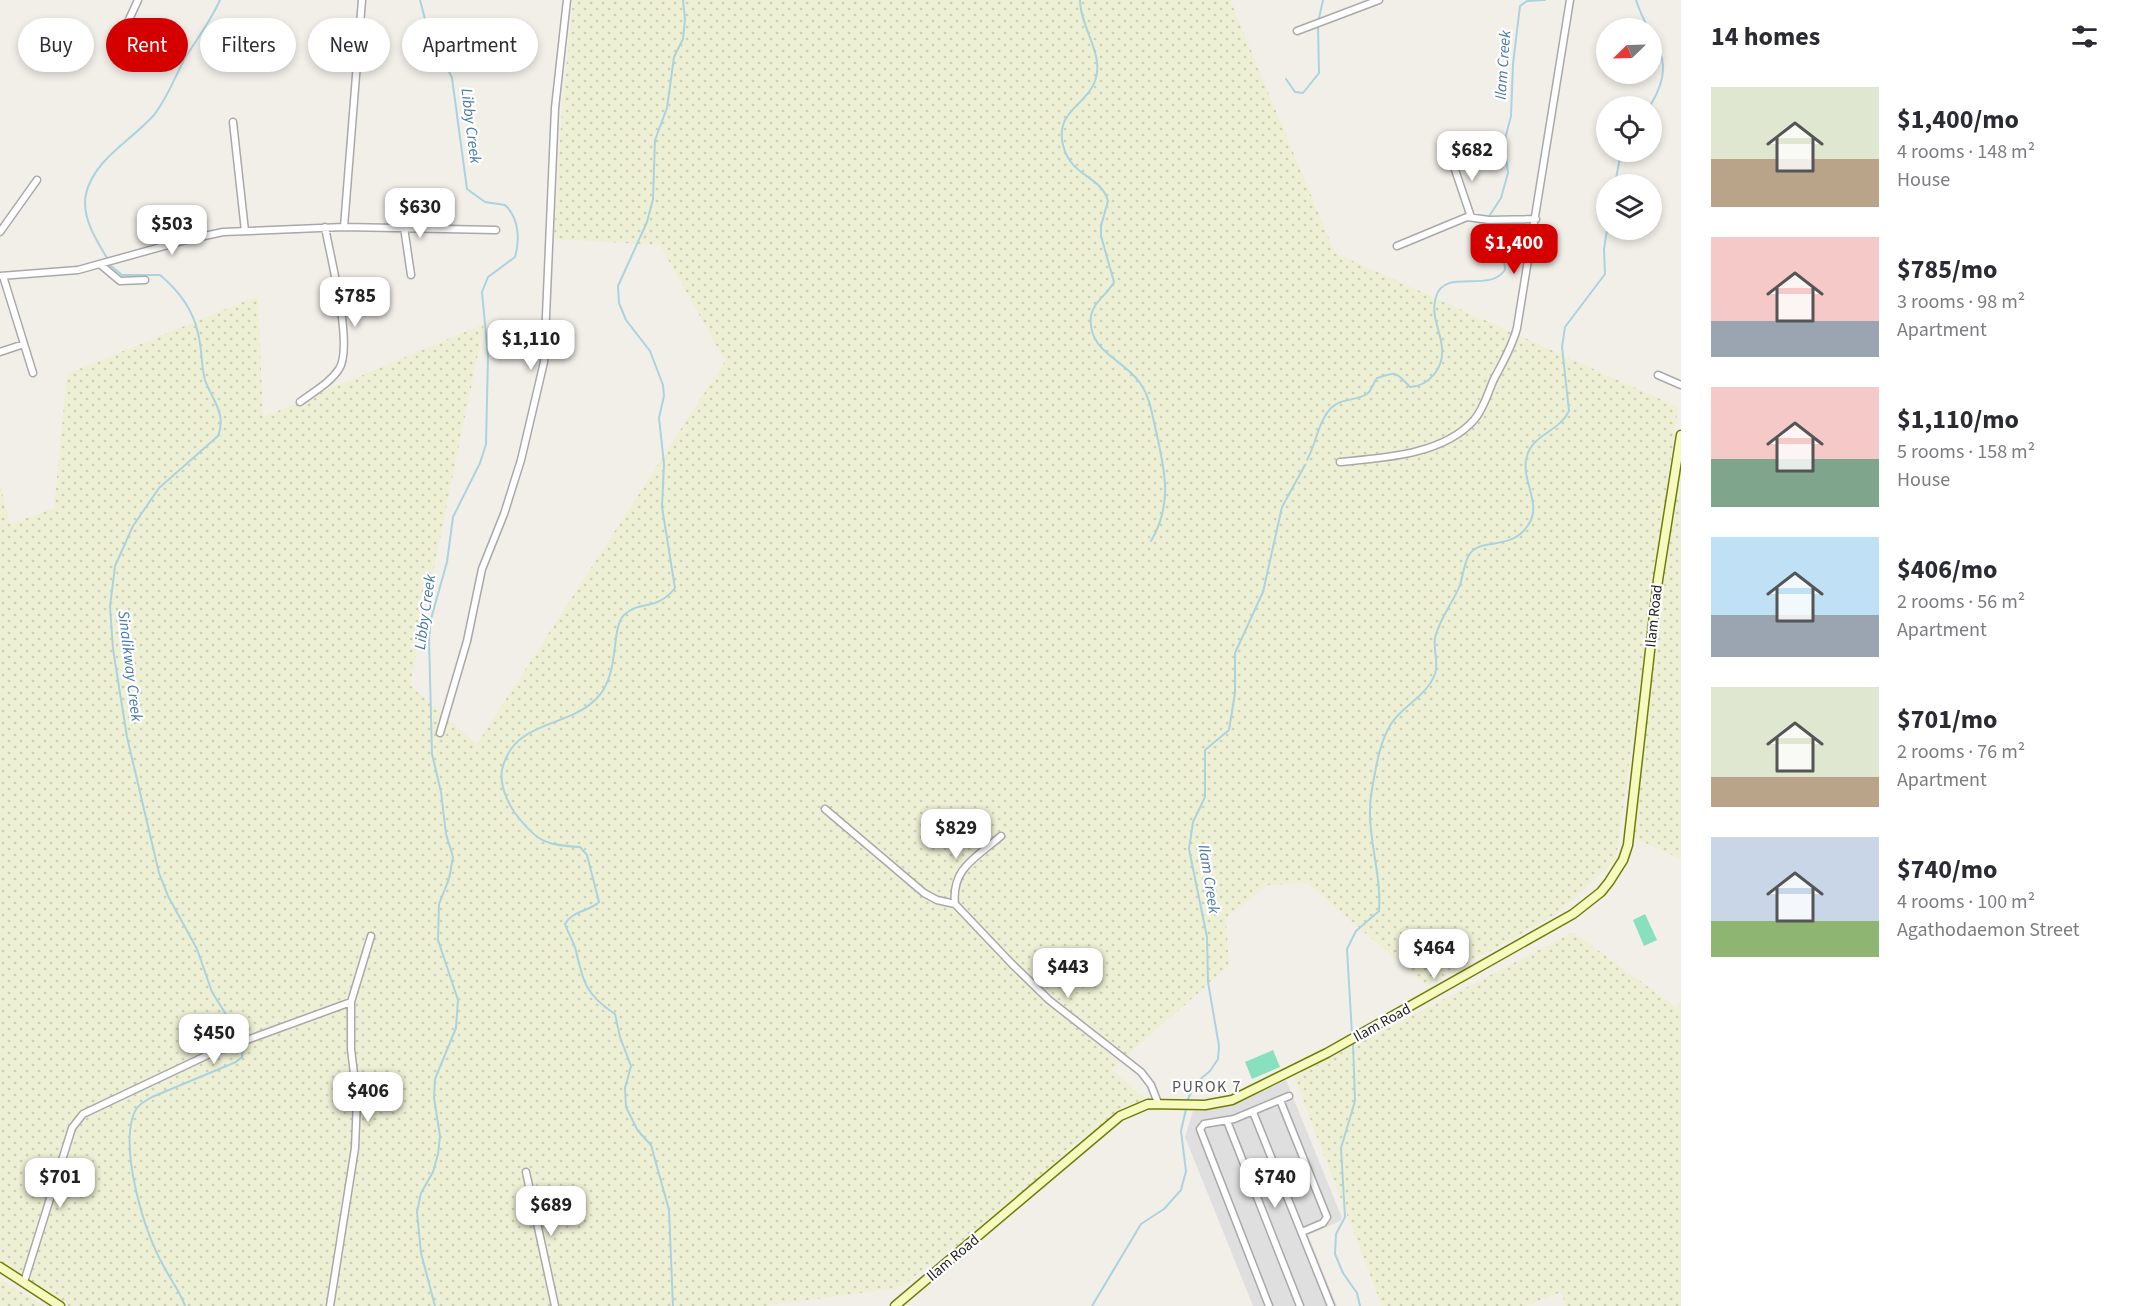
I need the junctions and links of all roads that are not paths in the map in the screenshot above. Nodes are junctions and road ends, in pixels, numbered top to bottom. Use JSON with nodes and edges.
{"nodes":[{"id":1,"x":138,"y":0,"type":"edge"},
{"id":2,"x":362,"y":0,"type":"edge"},
{"id":3,"x":567,"y":0,"type":"edge"},
{"id":4,"x":1379,"y":0,"type":"edge"},
{"id":5,"x":1570,"y":0,"type":"edge"},
{"id":6,"x":130,"y":18,"type":"edge"},
{"id":7,"x":1297,"y":31,"type":"dead end"},
{"id":8,"x":233,"y":122,"type":"dead end"},
{"id":9,"x":1450,"y":155,"type":"dead end"},
{"id":10,"x":37,"y":180,"type":"dead end"},
{"id":11,"x":1471,"y":217,"type":"junction"},
{"id":12,"x":1536,"y":219,"type":"junction"},
{"id":13,"x":325,"y":227,"type":"junction"},
{"id":14,"x":344,"y":227,"type":"junction"},
{"id":15,"x":404,"y":227,"type":"junction"},
{"id":16,"x":496,"y":230,"type":"dead end"},
{"id":17,"x":245,"y":231,"type":"junction"},
{"id":18,"x":0,"y":232,"type":"edge"},
{"id":19,"x":1397,"y":246,"type":"dead end"},
{"id":20,"x":101,"y":265,"type":"junction"},
{"id":21,"x":411,"y":275,"type":"dead end"},
{"id":22,"x":2,"y":276,"type":"edge"},
{"id":23,"x":145,"y":280,"type":"dead end"},
{"id":24,"x":24,"y":344,"type":"junction"},
{"id":25,"x":0,"y":352,"type":"edge"},
{"id":26,"x":33,"y":374,"type":"dead end"},
{"id":27,"x":1658,"y":375,"type":"dead end"},
{"id":28,"x":1681,"y":385,"type":"edge"},
{"id":29,"x":300,"y":402,"type":"dead end"},
{"id":30,"x":1681,"y":435,"type":"edge"},
{"id":31,"x":1340,"y":462,"type":"dead end"},
{"id":32,"x":440,"y":733,"type":"dead end"},
{"id":33,"x":825,"y":809,"type":"dead end"},
{"id":34,"x":1001,"y":836,"type":"dead end"},
{"id":35,"x":955,"y":904,"type":"junction"},
{"id":36,"x":371,"y":936,"type":"dead end"},
{"id":37,"x":351,"y":1002,"type":"junction"},
{"id":38,"x":1289,"y":1096,"type":"dead end"},
{"id":39,"x":1280,"y":1100,"type":"junction"},
{"id":40,"x":1158,"y":1103,"type":"junction"},
{"id":41,"x":1253,"y":1112,"type":"junction"},
{"id":42,"x":1227,"y":1121,"type":"junction"},
{"id":43,"x":526,"y":1172,"type":"dead end"},
{"id":44,"x":1302,"y":1232,"type":"junction"},
{"id":45,"x":0,"y":1267,"type":"edge"},
{"id":46,"x":24,"y":1282,"type":"junction"},
{"id":47,"x":60,"y":1306,"type":"edge"},
{"id":48,"x":330,"y":1306,"type":"edge"},
{"id":49,"x":555,"y":1306,"type":"edge"},
{"id":50,"x":895,"y":1306,"type":"edge"},
{"id":51,"x":1269,"y":1306,"type":"edge"},
{"id":52,"x":1300,"y":1306,"type":"edge"},
{"id":53,"x":1331,"y":1306,"type":"edge"}],
"edges":[{"from":1,"to":6,"type":"street"},
{"from":2,"to":14,"type":"street"},
{"from":3,"to":32,"type":"street"},
{"from":4,"to":7,"type":"street"},
{"from":5,"to":12,"type":"street"},
{"from":8,"to":17,"type":"street"},
{"from":9,"to":11,"type":"street"},
{"from":10,"to":18,"type":"street"},
{"from":11,"to":12,"type":"street"},
{"from":11,"to":19,"type":"street"},
{"from":12,"to":31,"type":"street"},
{"from":13,"to":14,"type":"street"},
{"from":13,"to":17,"type":"street"},
{"from":13,"to":29,"type":"street"},
{"from":14,"to":15,"type":"street"},
{"from":15,"to":16,"type":"street"},
{"from":15,"to":21,"type":"street"},
{"from":17,"to":20,"type":"street"},
{"from":20,"to":22,"type":"street"},
{"from":20,"to":23,"type":"street"},
{"from":22,"to":24,"type":"street"},
{"from":24,"to":25,"type":"street"},
{"from":24,"to":26,"type":"street"},
{"from":27,"to":28,"type":"street"},
{"from":30,"to":40,"type":"street","name":"Ilam Road"},
{"from":33,"to":35,"type":"street"},
{"from":34,"to":35,"type":"street"},
{"from":35,"to":40,"type":"street"},
{"from":36,"to":37,"type":"street"},
{"from":37,"to":46,"type":"street"},
{"from":37,"to":48,"type":"street"},
{"from":38,"to":39,"type":"street"},
{"from":39,"to":41,"type":"street"},
{"from":39,"to":44,"type":"street"},
{"from":40,"to":50,"type":"street","name":"Ilam Road"},
{"from":41,"to":42,"type":"street"},
{"from":41,"to":44,"type":"street"},
{"from":42,"to":51,"type":"street"},
{"from":42,"to":52,"type":"street"},
{"from":43,"to":49,"type":"street"},
{"from":44,"to":53,"type":"street"},
{"from":45,"to":46,"type":"street"},
{"from":46,"to":47,"type":"street"}]}
